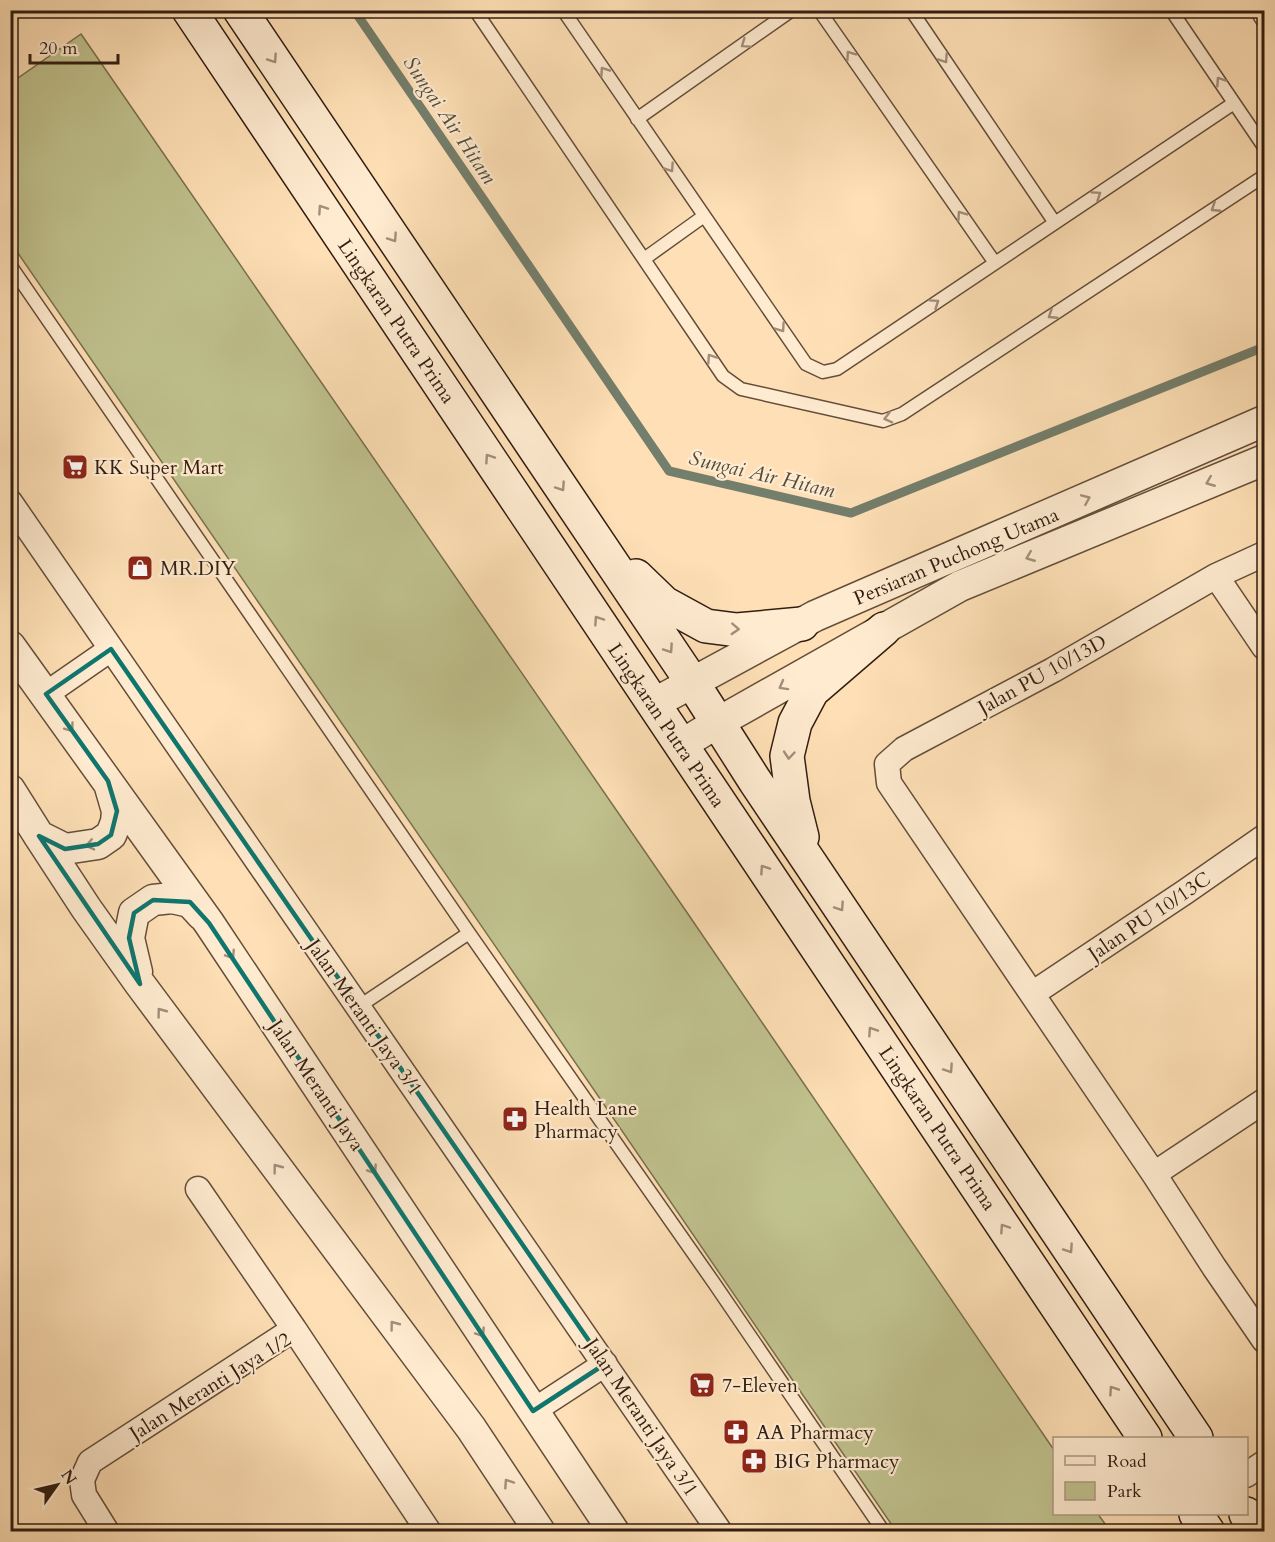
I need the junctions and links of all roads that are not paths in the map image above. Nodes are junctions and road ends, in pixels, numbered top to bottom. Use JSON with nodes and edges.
{"nodes":[{"id":1,"x":189,"y":10,"type":"edge"},
{"id":2,"x":240,"y":10,"type":"edge"},
{"id":3,"x":475,"y":10,"type":"edge"},
{"id":4,"x":563,"y":10,"type":"edge"},
{"id":5,"x":792,"y":10,"type":"edge"},
{"id":6,"x":819,"y":10,"type":"edge"},
{"id":7,"x":911,"y":10,"type":"edge"},
{"id":8,"x":1171,"y":10,"type":"edge"},
{"id":9,"x":1256,"y":10,"type":"edge"},
{"id":10,"x":1264,"y":23,"type":"edge"},
{"id":11,"x":1234,"y":103,"type":"junction"},
{"id":12,"x":637,"y":119,"type":"junction"},
{"id":13,"x":1264,"y":147,"type":"edge"},
{"id":14,"x":1264,"y":176,"type":"edge"},
{"id":15,"x":704,"y":216,"type":"junction"},
{"id":16,"x":1055,"y":223,"type":"junction"},
{"id":17,"x":644,"y":259,"type":"junction"},
{"id":18,"x":995,"y":263,"type":"junction"},
{"id":19,"x":10,"y":265,"type":"edge"},
{"id":20,"x":1264,"y":421,"type":"edge"},
{"id":21,"x":1264,"y":460,"type":"edge"},
{"id":22,"x":10,"y":502,"type":"edge"},
{"id":23,"x":588,"y":528,"type":"junction"},
{"id":24,"x":1264,"y":554,"type":"edge"},
{"id":25,"x":1216,"y":576,"type":"junction"},
{"id":26,"x":802,"y":624,"type":"junction"},
{"id":27,"x":884,"y":629,"type":"junction"},
{"id":28,"x":10,"y":646,"type":"edge"},
{"id":29,"x":1264,"y":647,"type":"edge"},
{"id":30,"x":111,"y":649,"type":"junction"},
{"id":31,"x":692,"y":682,"type":"junction"},
{"id":32,"x":46,"y":694,"type":"junction"},
{"id":33,"x":653,"y":704,"type":"junction"},
{"id":34,"x":717,"y":723,"type":"junction"},
{"id":35,"x":681,"y":745,"type":"junction"},
{"id":36,"x":108,"y":782,"type":"junction"},
{"id":37,"x":10,"y":790,"type":"edge"},
{"id":38,"x":39,"y":836,"type":"junction"},
{"id":39,"x":1264,"y":837,"type":"edge"},
{"id":40,"x":808,"y":859,"type":"junction"},
{"id":41,"x":209,"y":923,"type":"junction"},
{"id":42,"x":469,"y":933,"type":"junction"},
{"id":43,"x":140,"y":984,"type":"junction"},
{"id":44,"x":1032,"y":993,"type":"junction"},
{"id":45,"x":358,"y":1007,"type":"junction"},
{"id":46,"x":1264,"y":1101,"type":"edge"},
{"id":47,"x":1154,"y":1174,"type":"junction"},
{"id":48,"x":198,"y":1189,"type":"dead end"},
{"id":49,"x":294,"y":1329,"type":"junction"},
{"id":50,"x":1264,"y":1340,"type":"edge"},
{"id":51,"x":605,"y":1364,"type":"junction"},
{"id":52,"x":533,"y":1411,"type":"junction"},
{"id":53,"x":1144,"y":1437,"type":"edge"},
{"id":54,"x":1195,"y":1437,"type":"edge"},
{"id":55,"x":1264,"y":1463,"type":"edge"},
{"id":56,"x":1248,"y":1474,"type":"edge"},
{"id":57,"x":1197,"y":1515,"type":"edge"},
{"id":58,"x":1247,"y":1515,"type":"edge"},
{"id":59,"x":107,"y":1532,"type":"edge"},
{"id":60,"x":429,"y":1532,"type":"edge"},
{"id":61,"x":540,"y":1532,"type":"edge"},
{"id":62,"x":614,"y":1532,"type":"edge"},
{"id":63,"x":720,"y":1532,"type":"edge"},
{"id":64,"x":884,"y":1532,"type":"edge"},
{"id":65,"x":1208,"y":1532,"type":"edge"},
{"id":66,"x":1258,"y":1532,"type":"edge"}],
"edges":[{"from":33,"to":1,"type":"main road","name":"Lingkaran Putra Prima","one_way":true},
{"from":2,"to":23,"type":"main road","name":"Lingkaran Putra Prima","one_way":true},
{"from":3,"to":17,"type":"lane"},
{"from":12,"to":4,"type":"lane","one_way":true},
{"from":5,"to":12,"type":"lane","one_way":true},
{"from":18,"to":6,"type":"lane","one_way":true},
{"from":7,"to":16,"type":"lane","one_way":true},
{"from":11,"to":8,"type":"lane","one_way":true},
{"from":9,"to":10,"type":"lane"},
{"from":11,"to":13,"type":"lane"},
{"from":16,"to":11,"type":"lane","one_way":true},
{"from":12,"to":15,"type":"lane","one_way":true},
{"from":14,"to":17,"type":"lane","one_way":true},
{"from":15,"to":17,"type":"lane"},
{"from":15,"to":18,"type":"lane","one_way":true},
{"from":16,"to":18,"type":"lane"},
{"from":19,"to":42,"type":"lane"},
{"from":26,"to":20,"type":"street","name":"Persiaran Puchong Utama","one_way":true},
{"from":21,"to":27,"type":"street","name":"Persiaran Puchong Utama","one_way":true},
{"from":22,"to":30,"type":"street","name":"Jalan Meranti Jaya 3/1"},
{"from":23,"to":26,"type":"main road","one_way":true},
{"from":23,"to":31,"type":"main road","name":"Lingkaran Putra Prima","one_way":true},
{"from":24,"to":25,"type":"street"},
{"from":25,"to":29,"type":"street"},
{"from":25,"to":44,"type":"street","name":"Jalan PU 10/13D"},
{"from":26,"to":31,"type":"street","name":"Persiaran Puchong Utama"},
{"from":27,"to":34,"type":"street","name":"Persiaran Puchong Utama","one_way":true},
{"from":27,"to":40,"type":"main road","one_way":true},
{"from":28,"to":32,"type":"street","name":"Jalan Meranti Jaya"},
{"from":30,"to":32,"type":"street"},
{"from":30,"to":45,"type":"street","name":"Jalan Meranti Jaya 3/1"},
{"from":31,"to":33,"type":"street","name":"Persiaran Puchong Utama"},
{"from":31,"to":34,"type":"main road","name":"Lingkaran Putra Prima"},
{"from":32,"to":36,"type":"street","name":"Jalan Meranti Jaya","one_way":true},
{"from":33,"to":35,"type":"main road","name":"Lingkaran Putra Prima"},
{"from":34,"to":35,"type":"street","name":"Persiaran Puchong Utama"},
{"from":34,"to":40,"type":"main road","name":"Lingkaran Putra Prima"},
{"from":53,"to":35,"type":"main road","name":"Lingkaran Putra Prima","one_way":true},
{"from":36,"to":38,"type":"street","one_way":true},
{"from":36,"to":41,"type":"street","name":"Jalan Meranti Jaya"},
{"from":37,"to":38,"type":"street"},
{"from":38,"to":43,"type":"street"},
{"from":39,"to":44,"type":"street","name":"Jalan PU 10/13C"},
{"from":40,"to":54,"type":"main road","name":"Lingkaran Putra Prima","one_way":true},
{"from":41,"to":43,"type":"street"},
{"from":41,"to":52,"type":"street","name":"Jalan Meranti Jaya","one_way":true},
{"from":42,"to":45,"type":"lane"},
{"from":42,"to":64,"type":"lane"},
{"from":61,"to":43,"type":"street","one_way":true},
{"from":44,"to":47,"type":"street"},
{"from":45,"to":51,"type":"street","name":"Jalan Meranti Jaya 3/1"},
{"from":46,"to":47,"type":"street"},
{"from":47,"to":50,"type":"street"},
{"from":48,"to":49,"type":"street"},
{"from":49,"to":59,"type":"street","name":"Jalan Meranti Jaya 1/2"},
{"from":49,"to":60,"type":"street","name":"Jalan Meranti Jaya 1/2"},
{"from":51,"to":52,"type":"street"},
{"from":51,"to":63,"type":"street","name":"Jalan Meranti Jaya 3/1"},
{"from":52,"to":62,"type":"street","name":"Jalan Meranti Jaya"},
{"from":55,"to":56,"type":"street"},
{"from":57,"to":65,"type":"main road"},
{"from":58,"to":66,"type":"main road"}]}
